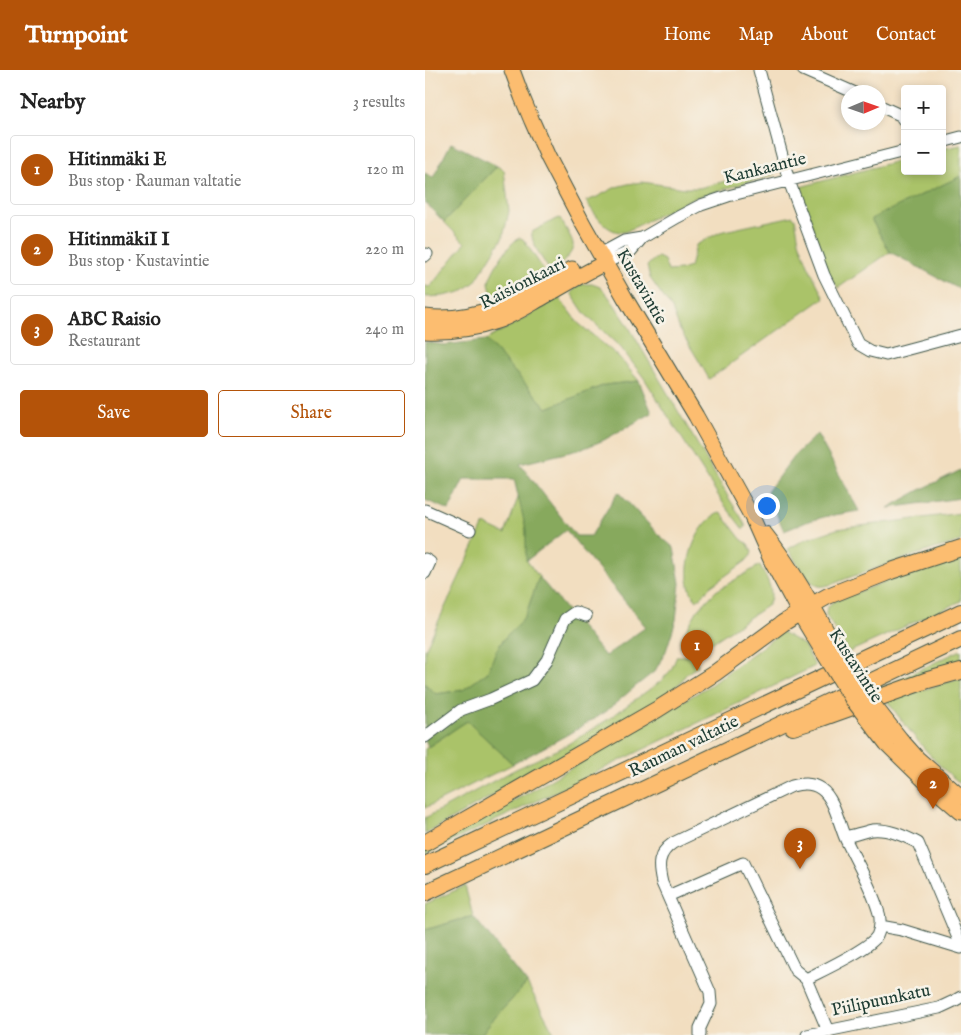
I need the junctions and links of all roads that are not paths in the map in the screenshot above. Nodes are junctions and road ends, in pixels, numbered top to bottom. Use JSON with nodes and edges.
{"nodes":[{"id":1,"x":512,"y":70,"type":"edge"},
{"id":2,"x":759,"y":70,"type":"edge"},
{"id":3,"x":803,"y":70,"type":"edge"},
{"id":4,"x":832,"y":76,"type":"edge"},
{"id":5,"x":844,"y":85,"type":"edge"},
{"id":6,"x":886,"y":108,"type":"edge"},
{"id":7,"x":901,"y":117,"type":"edge"},
{"id":8,"x":961,"y":136,"type":"edge"},
{"id":9,"x":946,"y":141,"type":"edge"},
{"id":10,"x":901,"y":152,"type":"edge"},
{"id":11,"x":789,"y":181,"type":"junction"},
{"id":12,"x":603,"y":258,"type":"junction"},
{"id":13,"x":425,"y":317,"type":"edge"},
{"id":14,"x":425,"y":331,"type":"edge"},
{"id":15,"x":961,"y":335,"type":"edge"},
{"id":16,"x":425,"y":510,"type":"edge"},
{"id":17,"x":470,"y":530,"type":"dead end"},
{"id":18,"x":961,"y":548,"type":"edge"},
{"id":19,"x":425,"y":559,"type":"edge"},
{"id":20,"x":425,"y":572,"type":"edge"},
{"id":21,"x":806,"y":609,"type":"junction"},
{"id":22,"x":961,"y":612,"type":"edge"},
{"id":23,"x":586,"y":616,"type":"dead end"},
{"id":24,"x":961,"y":638,"type":"edge"},
{"id":25,"x":961,"y":671,"type":"edge"},
{"id":26,"x":425,"y":737,"type":"edge"},
{"id":27,"x":743,"y":741,"type":"junction"},
{"id":28,"x":894,"y":742,"type":"junction"},
{"id":29,"x":961,"y":797,"type":"edge"},
{"id":30,"x":961,"y":812,"type":"edge"},
{"id":31,"x":845,"y":838,"type":"junction"},
{"id":32,"x":425,"y":843,"type":"edge"},
{"id":33,"x":425,"y":866,"type":"edge"},
{"id":34,"x":425,"y":893,"type":"edge"},
{"id":35,"x":668,"y":896,"type":"junction"},
{"id":36,"x":880,"y":926,"type":"junction"},
{"id":37,"x":961,"y":948,"type":"edge"},
{"id":38,"x":806,"y":979,"type":"junction"},
{"id":39,"x":961,"y":997,"type":"edge"},
{"id":40,"x":828,"y":1031,"type":"junction"},
{"id":41,"x":700,"y":1035,"type":"edge"},
{"id":42,"x":807,"y":1035,"type":"edge"}],
"edges":[{"from":1,"to":12,"type":"main road","name":"Kustavintie"},
{"from":2,"to":11,"type":"street"},
{"from":3,"to":4,"type":"street"},
{"from":4,"to":5,"type":"street"},
{"from":6,"to":7,"type":"street"},
{"from":8,"to":9,"type":"street"},
{"from":10,"to":11,"type":"street","name":"Kankaantie"},
{"from":11,"to":12,"type":"street","name":"Kankaantie"},
{"from":11,"to":15,"type":"street"},
{"from":12,"to":13,"type":"main road","name":"Raisionkaari"},
{"from":12,"to":14,"type":"main road","name":"Raisionkaari"},
{"from":12,"to":21,"type":"main road","name":"Kustavintie"},
{"from":16,"to":17,"type":"street"},
{"from":18,"to":21,"type":"highway"},
{"from":19,"to":20,"type":"street"},
{"from":21,"to":28,"type":"main road","name":"Kustavintie","bridge":true},
{"from":21,"to":32,"type":"highway"},
{"from":22,"to":33,"type":"highway","name":"Rauman valtatie"},
{"from":23,"to":26,"type":"street"},
{"from":24,"to":27,"type":"highway","name":"Rauman valtatie"},
{"from":25,"to":27,"type":"highway"},
{"from":27,"to":34,"type":"highway","name":"Rauman valtatie"},
{"from":28,"to":29,"type":"main road","name":"Kustavintie"},
{"from":28,"to":30,"type":"main road","name":"Kustavintie"},
{"from":31,"to":35,"type":"street"},
{"from":31,"to":36,"type":"street"},
{"from":31,"to":37,"type":"street"},
{"from":35,"to":38,"type":"street"},
{"from":35,"to":41,"type":"street"},
{"from":36,"to":37,"type":"street"},
{"from":36,"to":38,"type":"street"},
{"from":38,"to":40,"type":"street"},
{"from":39,"to":40,"type":"street","name":"Piilipuunkatu"},
{"from":40,"to":42,"type":"street","name":"Piilipuunkatu"}]}
